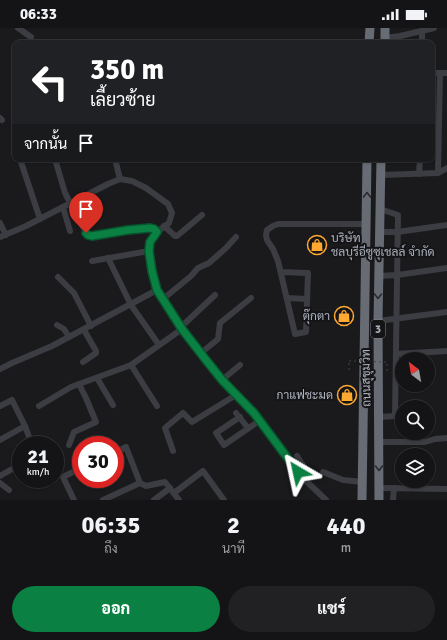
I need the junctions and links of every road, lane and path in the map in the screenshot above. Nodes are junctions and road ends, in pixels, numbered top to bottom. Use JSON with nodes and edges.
{"nodes":[{"id":1,"x":18,"y":28,"type":"edge"},
{"id":2,"x":370,"y":28,"type":"edge"},
{"id":3,"x":385,"y":28,"type":"edge"},
{"id":4,"x":434,"y":28,"type":"edge"},
{"id":5,"x":422,"y":31,"type":"junction"},
{"id":6,"x":31,"y":37,"type":"dead end"},
{"id":7,"x":369,"y":40,"type":"edge"},
{"id":8,"x":385,"y":40,"type":"edge"},
{"id":9,"x":389,"y":40,"type":"edge"},
{"id":10,"x":422,"y":40,"type":"edge"},
{"id":11,"x":444,"y":73,"type":"edge"},
{"id":12,"x":21,"y":162,"type":"edge"},
{"id":13,"x":56,"y":162,"type":"edge"},
{"id":14,"x":116,"y":162,"type":"edge"},
{"id":15,"x":367,"y":162,"type":"edge"},
{"id":16,"x":381,"y":162,"type":"edge"},
{"id":17,"x":420,"y":162,"type":"edge"},
{"id":18,"x":447,"y":168,"type":"edge"},
{"id":19,"x":438,"y":173,"type":"junction"},
{"id":20,"x":419,"y":174,"type":"junction"},
{"id":21,"x":381,"y":175,"type":"junction"},
{"id":22,"x":120,"y":179,"type":"junction"},
{"id":23,"x":71,"y":204,"type":"junction"},
{"id":24,"x":63,"y":207,"type":"junction"},
{"id":25,"x":380,"y":209,"type":"junction"},
{"id":26,"x":202,"y":215,"type":"dead end"},
{"id":27,"x":40,"y":219,"type":"junction"},
{"id":28,"x":0,"y":223,"type":"edge"},
{"id":29,"x":446,"y":223,"type":"edge"},
{"id":30,"x":366,"y":224,"type":"junction"},
{"id":31,"x":164,"y":226,"type":"junction"},
{"id":32,"x":70,"y":231,"type":"dead end"},
{"id":33,"x":157,"y":232,"type":"junction"},
{"id":34,"x":379,"y":232,"type":"junction"},
{"id":35,"x":397,"y":232,"type":"junction"},
{"id":36,"x":3,"y":236,"type":"edge"},
{"id":37,"x":236,"y":237,"type":"dead end"},
{"id":38,"x":149,"y":251,"type":"junction"},
{"id":39,"x":108,"y":258,"type":"junction"},
{"id":40,"x":92,"y":261,"type":"dead end"},
{"id":41,"x":447,"y":268,"type":"edge"},
{"id":42,"x":280,"y":272,"type":"junction"},
{"id":43,"x":397,"y":275,"type":"junction"},
{"id":44,"x":378,"y":276,"type":"junction"},
{"id":45,"x":58,"y":277,"type":"dead end"},
{"id":46,"x":157,"y":290,"type":"junction"},
{"id":47,"x":215,"y":295,"type":"dead end"},
{"id":48,"x":251,"y":298,"type":"dead end"},
{"id":49,"x":287,"y":298,"type":"junction"},
{"id":50,"x":307,"y":298,"type":"junction"},
{"id":51,"x":163,"y":299,"type":"junction"},
{"id":52,"x":131,"y":305,"type":"junction"},
{"id":53,"x":447,"y":312,"type":"edge"},
{"id":54,"x":397,"y":319,"type":"junction"},
{"id":55,"x":378,"y":321,"type":"junction"},
{"id":56,"x":57,"y":325,"type":"dead end"},
{"id":57,"x":91,"y":326,"type":"junction"},
{"id":58,"x":181,"y":328,"type":"junction"},
{"id":59,"x":84,"y":330,"type":"junction"},
{"id":60,"x":69,"y":337,"type":"junction"},
{"id":61,"x":159,"y":345,"type":"junction"},
{"id":62,"x":447,"y":351,"type":"edge"},
{"id":63,"x":396,"y":352,"type":"edge"},
{"id":64,"x":430,"y":352,"type":"edge"},
{"id":65,"x":201,"y":353,"type":"junction"},
{"id":66,"x":83,"y":362,"type":"dead end"},
{"id":67,"x":131,"y":365,"type":"junction"},
{"id":68,"x":240,"y":365,"type":"dead end"},
{"id":69,"x":0,"y":369,"type":"edge"},
{"id":70,"x":349,"y":370,"type":"dead end"},
{"id":71,"x":387,"y":371,"type":"dead end"},
{"id":72,"x":97,"y":378,"type":"junction"},
{"id":73,"x":222,"y":380,"type":"junction"},
{"id":74,"x":79,"y":384,"type":"junction"},
{"id":75,"x":395,"y":392,"type":"edge"},
{"id":76,"x":236,"y":395,"type":"junction"},
{"id":77,"x":0,"y":406,"type":"edge"},
{"id":78,"x":39,"y":406,"type":"dead end"},
{"id":79,"x":113,"y":406,"type":"dead end"},
{"id":80,"x":157,"y":406,"type":"dead end"},
{"id":81,"x":254,"y":413,"type":"junction"},
{"id":82,"x":240,"y":417,"type":"junction"},
{"id":83,"x":379,"y":417,"type":"junction"},
{"id":84,"x":259,"y":421,"type":"junction"},
{"id":85,"x":24,"y":426,"type":"junction"},
{"id":86,"x":248,"y":428,"type":"junction"},
{"id":87,"x":28,"y":436,"type":"edge"},
{"id":88,"x":447,"y":438,"type":"edge"},
{"id":89,"x":0,"y":440,"type":"edge"},
{"id":90,"x":379,"y":442,"type":"junction"},
{"id":91,"x":69,"y":444,"type":"dead end"},
{"id":92,"x":124,"y":448,"type":"edge"},
{"id":93,"x":172,"y":451,"type":"dead end"},
{"id":94,"x":297,"y":456,"type":"dead end"},
{"id":95,"x":302,"y":464,"type":"junction"},
{"id":96,"x":295,"y":468,"type":"junction"},
{"id":97,"x":12,"y":469,"type":"edge"},
{"id":98,"x":72,"y":472,"type":"edge"},
{"id":99,"x":323,"y":472,"type":"dead end"},
{"id":100,"x":0,"y":476,"type":"edge"},
{"id":101,"x":307,"y":482,"type":"junction"},
{"id":102,"x":362,"y":482,"type":"junction"},
{"id":103,"x":0,"y":483,"type":"edge"},
{"id":104,"x":140,"y":483,"type":"junction"},
{"id":105,"x":380,"y":488,"type":"junction"},
{"id":106,"x":394,"y":488,"type":"junction"},
{"id":107,"x":447,"y":489,"type":"edge"},
{"id":108,"x":9,"y":490,"type":"dead end"},
{"id":109,"x":172,"y":491,"type":"junction"},
{"id":110,"x":74,"y":500,"type":"edge"},
{"id":111,"x":103,"y":500,"type":"edge"},
{"id":112,"x":154,"y":500,"type":"edge"},
{"id":113,"x":178,"y":500,"type":"edge"},
{"id":114,"x":224,"y":500,"type":"edge"},
{"id":115,"x":326,"y":500,"type":"edge"},
{"id":116,"x":362,"y":500,"type":"edge"},
{"id":117,"x":379,"y":500,"type":"edge"},
{"id":118,"x":393,"y":500,"type":"edge"}],
"edges":[{"from":1,"to":6,"type":"street"},
{"from":2,"to":7,"type":"highway"},
{"from":3,"to":8,"type":"highway"},
{"from":4,"to":5,"type":"street"},
{"from":5,"to":9,"type":"street"},
{"from":5,"to":10,"type":"street"},
{"from":11,"to":19,"type":"street"},
{"from":12,"to":27,"type":"street"},
{"from":13,"to":23,"type":"street"},
{"from":14,"to":22,"type":"street"},
{"from":30,"to":15,"type":"highway","name":"ถนนสุขุมวิท","number":"3","one_way":true},
{"from":16,"to":21,"type":"highway","name":"ถนนสุขุมวิท","number":"3"},
{"from":17,"to":20,"type":"street"},
{"from":18,"to":19,"type":"street"},
{"from":19,"to":20,"type":"street"},
{"from":20,"to":21,"type":"street"},
{"from":21,"to":25,"type":"highway","name":"ถนนสุขุมวิท","number":"3"},
{"from":22,"to":23,"type":"street"},
{"from":22,"to":31,"type":"street"},
{"from":23,"to":24,"type":"street"},
{"from":23,"to":33,"type":"street"},
{"from":24,"to":27,"type":"street"},
{"from":24,"to":32,"type":"street"},
{"from":25,"to":34,"type":"highway","name":"ถนนสุขุมวิท","number":"3"},
{"from":25,"to":35,"type":"street"},
{"from":26,"to":31,"type":"street"},
{"from":27,"to":36,"type":"street"},
{"from":28,"to":36,"type":"street"},
{"from":29,"to":35,"type":"street"},
{"from":30,"to":42,"type":"street"},
{"from":30,"to":102,"type":"highway","name":"ถนนสุขุมวิท","number":"3"},
{"from":31,"to":33,"type":"street"},
{"from":33,"to":38,"type":"street"},
{"from":34,"to":35,"type":"street"},
{"from":34,"to":44,"type":"highway","name":"ถนนสุขุมวิท","number":"3"},
{"from":35,"to":43,"type":"street"},
{"from":37,"to":51,"type":"street"},
{"from":38,"to":39,"type":"street"},
{"from":38,"to":46,"type":"street"},
{"from":39,"to":40,"type":"street"},
{"from":39,"to":52,"type":"street"},
{"from":41,"to":43,"type":"street"},
{"from":42,"to":49,"type":"street"},
{"from":42,"to":50,"type":"street"},
{"from":43,"to":44,"type":"street"},
{"from":43,"to":54,"type":"street"},
{"from":44,"to":55,"type":"highway","name":"ถนนสุขุมวิท","number":"3","one_way":true},
{"from":45,"to":57,"type":"street"},
{"from":46,"to":51,"type":"street"},
{"from":46,"to":52,"type":"street"},
{"from":47,"to":58,"type":"street"},
{"from":48,"to":65,"type":"street"},
{"from":49,"to":50,"type":"street"},
{"from":49,"to":50,"type":"street"},
{"from":51,"to":58,"type":"street"},
{"from":52,"to":57,"type":"street"},
{"from":52,"to":61,"type":"street"},
{"from":53,"to":54,"type":"street"},
{"from":54,"to":55,"type":"street"},
{"from":54,"to":63,"type":"street"},
{"from":55,"to":83,"type":"highway","name":"ถนนสุขุมวิท","number":"3"},
{"from":56,"to":60,"type":"street"},
{"from":57,"to":59,"type":"street"},
{"from":58,"to":61,"type":"street"},
{"from":58,"to":65,"type":"street"},
{"from":59,"to":60,"type":"street"},
{"from":59,"to":66,"type":"street"},
{"from":60,"to":69,"type":"street"},
{"from":61,"to":67,"type":"street"},
{"from":62,"to":64,"type":"street"},
{"from":65,"to":73,"type":"street"},
{"from":67,"to":72,"type":"street"},
{"from":67,"to":80,"type":"street"},
{"from":68,"to":73,"type":"street"},
{"from":70,"to":71,"type":"path","bridge":true},
{"from":72,"to":74,"type":"street"},
{"from":72,"to":79,"type":"street"},
{"from":73,"to":76,"type":"street"},
{"from":74,"to":78,"type":"street"},
{"from":74,"to":91,"type":"street"},
{"from":75,"to":83,"type":"street"},
{"from":76,"to":81,"type":"street"},
{"from":76,"to":93,"type":"street"},
{"from":77,"to":85,"type":"street"},
{"from":81,"to":82,"type":"street"},
{"from":81,"to":84,"type":"street"},
{"from":82,"to":86,"type":"street"},
{"from":82,"to":86,"type":"street"},
{"from":83,"to":90,"type":"highway","name":"ถนนสุขุมวิท","number":"3"},
{"from":84,"to":86,"type":"street"},
{"from":84,"to":96,"type":"street"},
{"from":85,"to":87,"type":"street"},
{"from":85,"to":89,"type":"street"},
{"from":88,"to":90,"type":"street"},
{"from":90,"to":105,"type":"highway","name":"ถนนสุขุมวิท","number":"3","one_way":true},
{"from":92,"to":104,"type":"street"},
{"from":94,"to":95,"type":"street"},
{"from":95,"to":96,"type":"street"},
{"from":95,"to":101,"type":"street"},
{"from":96,"to":101,"type":"street"},
{"from":97,"to":100,"type":"street"},
{"from":98,"to":110,"type":"street"},
{"from":99,"to":102,"type":"street"},
{"from":101,"to":115,"type":"street"},
{"from":102,"to":116,"type":"highway","name":"ถนนสุขุมวิท","number":"3"},
{"from":103,"to":108,"type":"street"},
{"from":104,"to":109,"type":"street"},
{"from":104,"to":111,"type":"street"},
{"from":105,"to":106,"type":"street"},
{"from":105,"to":117,"type":"highway","name":"ถนนสุขุมวิท","number":"3"},
{"from":106,"to":107,"type":"street"},
{"from":106,"to":118,"type":"street"},
{"from":109,"to":112,"type":"street"},
{"from":109,"to":113,"type":"street"},
{"from":109,"to":114,"type":"street"}]}
